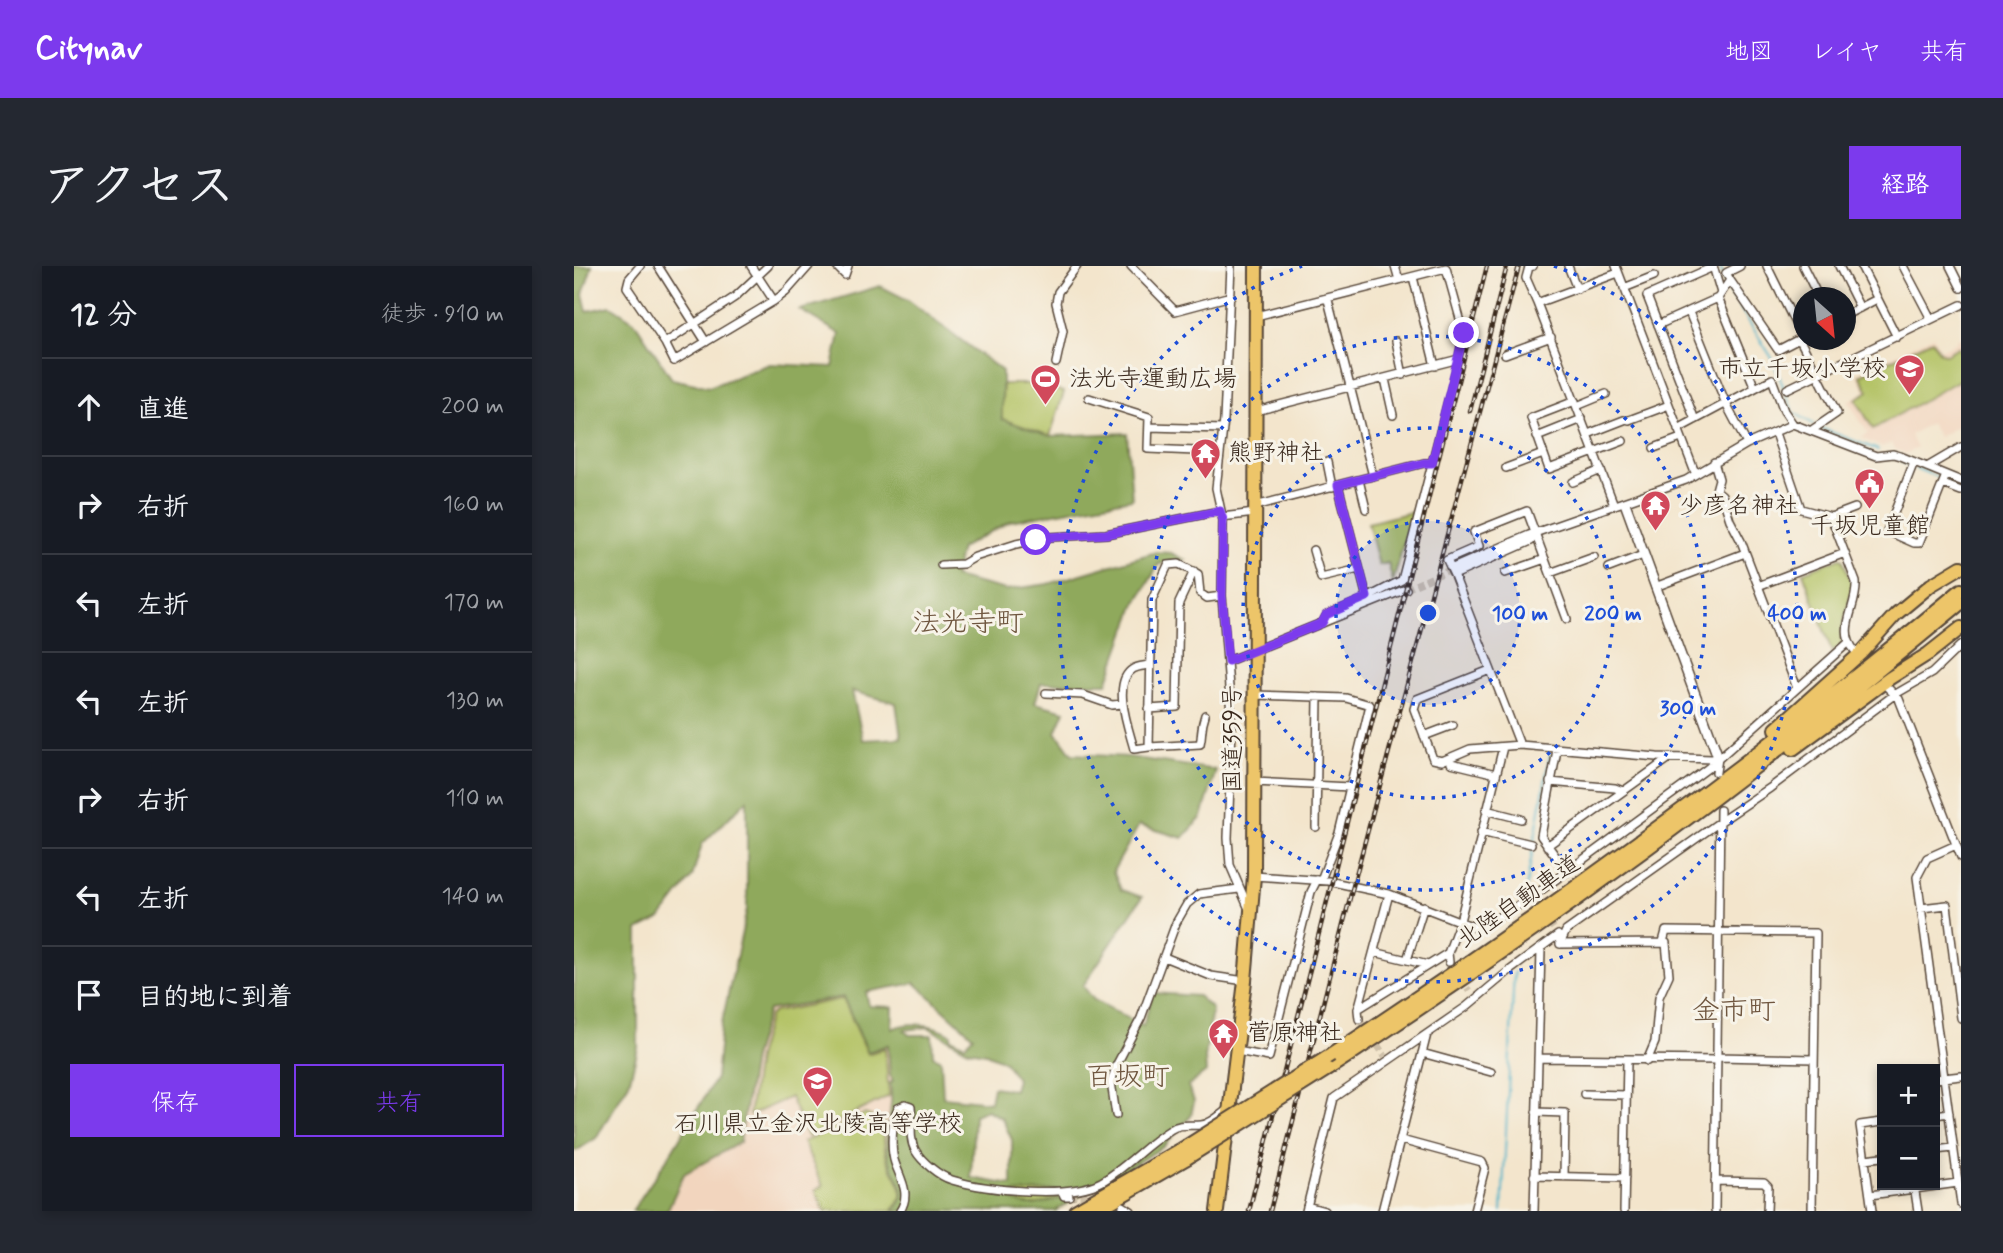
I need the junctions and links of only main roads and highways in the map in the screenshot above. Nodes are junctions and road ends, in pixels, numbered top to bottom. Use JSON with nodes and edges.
{"nodes":[{"id":1,"x":1256,"y":266,"type":"edge"},
{"id":2,"x":1961,"y":567,"type":"edge"},
{"id":3,"x":1961,"y":590,"type":"edge"},
{"id":4,"x":1961,"y":603,"type":"edge"},
{"id":5,"x":1961,"y":628,"type":"edge"},
{"id":6,"x":1689,"y":805,"type":"junction"},
{"id":7,"x":1634,"y":859,"type":"junction"},
{"id":8,"x":1185,"y":1153,"type":"junction"},
{"id":9,"x":1075,"y":1211,"type":"edge"},
{"id":10,"x":1095,"y":1211,"type":"tunnel mouth"},
{"id":11,"x":1217,"y":1211,"type":"edge"}],
"edges":[{"from":1,"to":11,"type":"highway","name":"国道359号"},
{"from":2,"to":6,"type":"highway"},
{"from":3,"to":6,"type":"highway","name":"北陸自動車道"},
{"from":4,"to":7,"type":"highway","name":"北陸自動車道"},
{"from":5,"to":7,"type":"highway"},
{"from":6,"to":8,"type":"highway","name":"北陸自動車道","bridge":true},
{"from":7,"to":8,"type":"highway","name":"北陸自動車道","bridge":true},
{"from":8,"to":9,"type":"highway","name":"北陸自動車道"},
{"from":8,"to":10,"type":"highway","name":"北陸自動車道"}]}
